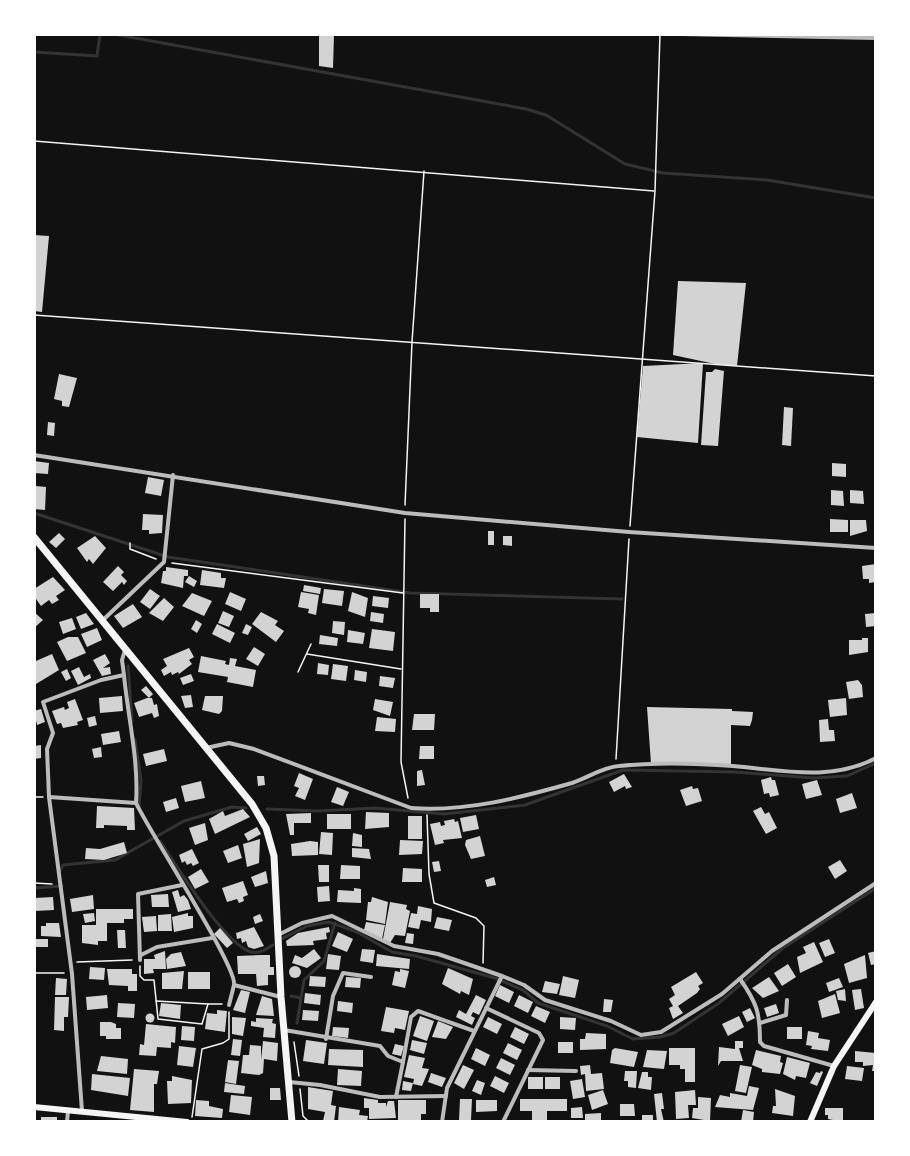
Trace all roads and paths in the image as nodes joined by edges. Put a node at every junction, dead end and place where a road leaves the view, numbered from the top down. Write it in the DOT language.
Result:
graph roads {
  1 [pos="660,34"];
  2 [pos="681,34"];
  3 [pos="876,38"];
  4 [pos="34,141"];
  5 [pos="424,171"];
  6 [pos="655,191"];
  7 [pos="34,315"];
  8 [pos="412,342"];
  9 [pos="644,359"];
  10 [pos="876,376"];
  11 [pos="34,455"];
  12 [pos="173,475"];
  13 [pos="405,513"];
  14 [pos="629,532"];
  15 [pos="34,537"];
  16 [pos="130,543"];
  17 [pos="876,548"];
  18 [pos="164,562"];
  19 [pos="404,593"];
  20 [pos="103,620"];
  21 [pos="311,644"];
  22 [pos="125,650"];
  23 [pos="307,654"];
  24 [pos="402,670"];
  25 [pos="298,672"];
  26 [pos="124,675"];
  27 [pos="205,748"];
  28 [pos="876,758"];
  29 [pos="615,766"];
  30 [pos="49,797"];
  31 [pos="135,803"];
  32 [pos="411,808"];
  33 [pos="426,809"];
  34 [pos="876,883"];
  35 [pos="34,884"];
  36 [pos="59,884"];
  37 [pos="182,885"];
  38 [pos="277,935"];
  39 [pos="212,938"];
  40 [pos="141,957"];
  41 [pos="70,963"];
  42 [pos="483,969"];
  43 [pos="34,973"];
  44 [pos="72,974"];
  45 [pos="502,976"];
  46 [pos="370,977"];
  47 [pos="740,979"];
  48 [pos="234,985"];
  49 [pos="281,997"];
  50 [pos="787,1000"];
  51 [pos="155,1001"];
  52 [pos="876,1002"];
  53 [pos="208,1004"];
  54 [pos="229,1005"];
  55 [pos="486,1008"];
  56 [pos="760,1023"];
  57 [pos="284,1030"];
  58 [pos="474,1031"];
  59 [pos="326,1039"];
  60 [pos="403,1062"];
  61 [pos="834,1066"];
  62 [pos="528,1070"];
  63 [pos="576,1071"];
  64 [pos="288,1082"];
  65 [pos="446,1096"];
  66 [pos="396,1097"];
  67 [pos="34,1107"];
  68 [pos="68,1110"];
  69 [pos="82,1111"];
  70 [pos="67,1122"];
  71 [pos="187,1122"];
  72 [pos="191,1122"];
  73 [pos="292,1122"];
  74 [pos="442,1122"];
  75 [pos="503,1122"];
  76 [pos="810,1122"];
  1 -- 6 [label="path"];
  2 -- 3 [label="street"];
  4 -- 5 [label="path"];
  5 -- 6 [label="path"];
  5 -- 8 [label="path"];
  6 -- 9 [label="path"];
  7 -- 8 [label="path"];
  8 -- 9 [label="path"];
  8 -- 13 [label="path"];
  9 -- 10 [label="path"];
  9 -- 14 [label="path"];
  11 -- 12 [label="street"];
  12 -- 13 [label="street"];
  12 -- 18 [label="street"];
  13 -- 14 [label="street"];
  13 -- 19 [label="path"];
  14 -- 17 [label="street"];
  14 -- 29 [label="path"];
  15 -- 20 [label="highway"];
  16 -- 18 [label="path"];
  18 -- 19 [label="path"];
  18 -- 20 [label="street"];
  19 -- 24 [label="path"];
  20 -- 22 [label="highway"];
  21 -- 23 [label="path"];
  22 -- 26 [label="street"];
  22 -- 27 [label="highway"];
  23 -- 24 [label="path"];
  23 -- 25 [label="path"];
  24 -- 32 [label="path"];
  26 -- 30 [label="street"];
  26 -- 31 [label="street"];
  27 -- 32 [label="street"];
  27 -- 38 [label="highway"];
  28 -- 29 [label="street"];
  29 -- 33 [label="street"];
  30 -- 31 [label="street"];
  30 -- 36 [label="street"];
  31 -- 37 [label="street"];
  32 -- 33 [label="street"];
  33 -- 42 [label="path"];
  34 -- 47 [label="street"];
  35 -- 36 [label="path"];
  36 -- 41 [label="street"];
  37 -- 39 [label="street"];
  37 -- 40 [label="street"];
  38 -- 42 [label="street"];
  38 -- 49 [label="highway"];
  39 -- 40 [label="street"];
  39 -- 48 [label="street"];
  40 -- 41 [label="path"];
  40 -- 51 [label="path"];
  41 -- 44 [label="street"];
  42 -- 45 [label="street"];
  43 -- 44 [label="path"];
  44 -- 69 [label="street"];
  45 -- 47 [label="street"];
  45 -- 55 [label="street"];
  46 -- 59 [label="street"];
  47 -- 56 [label="street"];
  48 -- 49 [label="street"];
  48 -- 54 [label="street"];
  49 -- 57 [label="highway"];
  50 -- 56 [label="street"];
  51 -- 53 [label="path"];
  51 -- 53 [label="path"];
  52 -- 61 [label="main road"];
  53 -- 54 [label="path"];
  54 -- 72 [label="path"];
  55 -- 58 [label="street"];
  55 -- 62 [label="street"];
  56 -- 61 [label="street"];
  57 -- 59 [label="street"];
  57 -- 64 [label="highway"];
  58 -- 60 [label="street"];
  58 -- 65 [label="street"];
  59 -- 60 [label="street"];
  60 -- 66 [label="street"];
  61 -- 76 [label="main road"];
  62 -- 63 [label="street"];
  62 -- 75 [label="street"];
  64 -- 66 [label="street"];
  64 -- 73 [label="highway"];
  65 -- 66 [label="street"];
  65 -- 74 [label="street"];
  67 -- 68 [label="main road"];
  68 -- 69 [label="main road"];
  68 -- 70 [label="street"];
  69 -- 71 [label="main road"];
}
